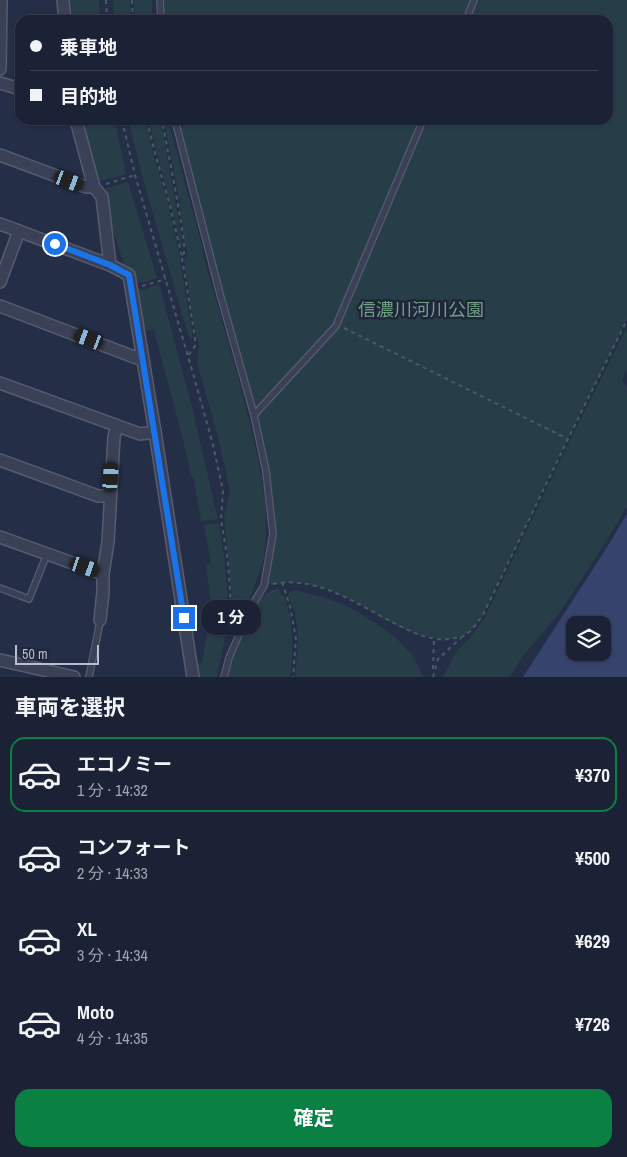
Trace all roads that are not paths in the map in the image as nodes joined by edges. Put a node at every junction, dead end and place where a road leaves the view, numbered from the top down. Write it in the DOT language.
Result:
graph roads {
  1 [pos="1,0"];
  2 [pos="63,0"];
  3 [pos="160,0"];
  4 [pos="474,0"];
  5 [pos="64,15"];
  6 [pos="161,15"];
  7 [pos="468,15"];
  8 [pos="0,69"];
  9 [pos="0,82"];
  10 [pos="15,87"];
  11 [pos="77,125"];
  12 [pos="176,125"];
  13 [pos="421,125"];
  14 [pos="0,155"];
  15 [pos="94,187"];
  16 [pos="0,224"];
  17 [pos="19,231"];
  18 [pos="110,265"];
  19 [pos="0,282"];
  20 [pos="0,306"];
  21 [pos="142,360"];
  22 [pos="0,383"];
  23 [pos="254,415"];
  24 [pos="117,426"];
  25 [pos="155,432"];
  26 [pos="0,460"];
  27 [pos="110,496"];
  28 [pos="0,537"];
  29 [pos="47,554"];
  30 [pos="104,574"];
  31 [pos="0,588"];
  32 [pos="100,620"];
  33 [pos="0,660"];
  34 [pos="74,677"];
  35 [pos="88,677"];
  36 [pos="193,677"];
  37 [pos="224,677"];
  1 -- 8 [label="street"];
  2 -- 5 [label="street"];
  3 -- 6 [label="lane"];
  4 -- 7 [label="lane"];
  9 -- 10 [label="street"];
  11 -- 15 [label="street"];
  12 -- 23 [label="lane"];
  13 -- 23 [label="lane"];
  14 -- 15 [label="street"];
  15 -- 18 [label="street"];
  16 -- 17 [label="street"];
  17 -- 18 [label="street"];
  17 -- 19 [label="street"];
  18 -- 21 [label="street"];
  20 -- 21 [label="street"];
  21 -- 25 [label="street"];
  22 -- 24 [label="street"];
  23 -- 37 [label="lane"];
  24 -- 25 [label="street"];
  24 -- 27 [label="street"];
  25 -- 36 [label="street"];
  26 -- 27 [label="street"];
  27 -- 30 [label="street"];
  28 -- 29 [label="street"];
  29 -- 30 [label="street"];
  29 -- 31 [label="lane"];
  30 -- 32 [label="street"];
  32 -- 35 [label="lane"];
  33 -- 34 [label="street"];
}
